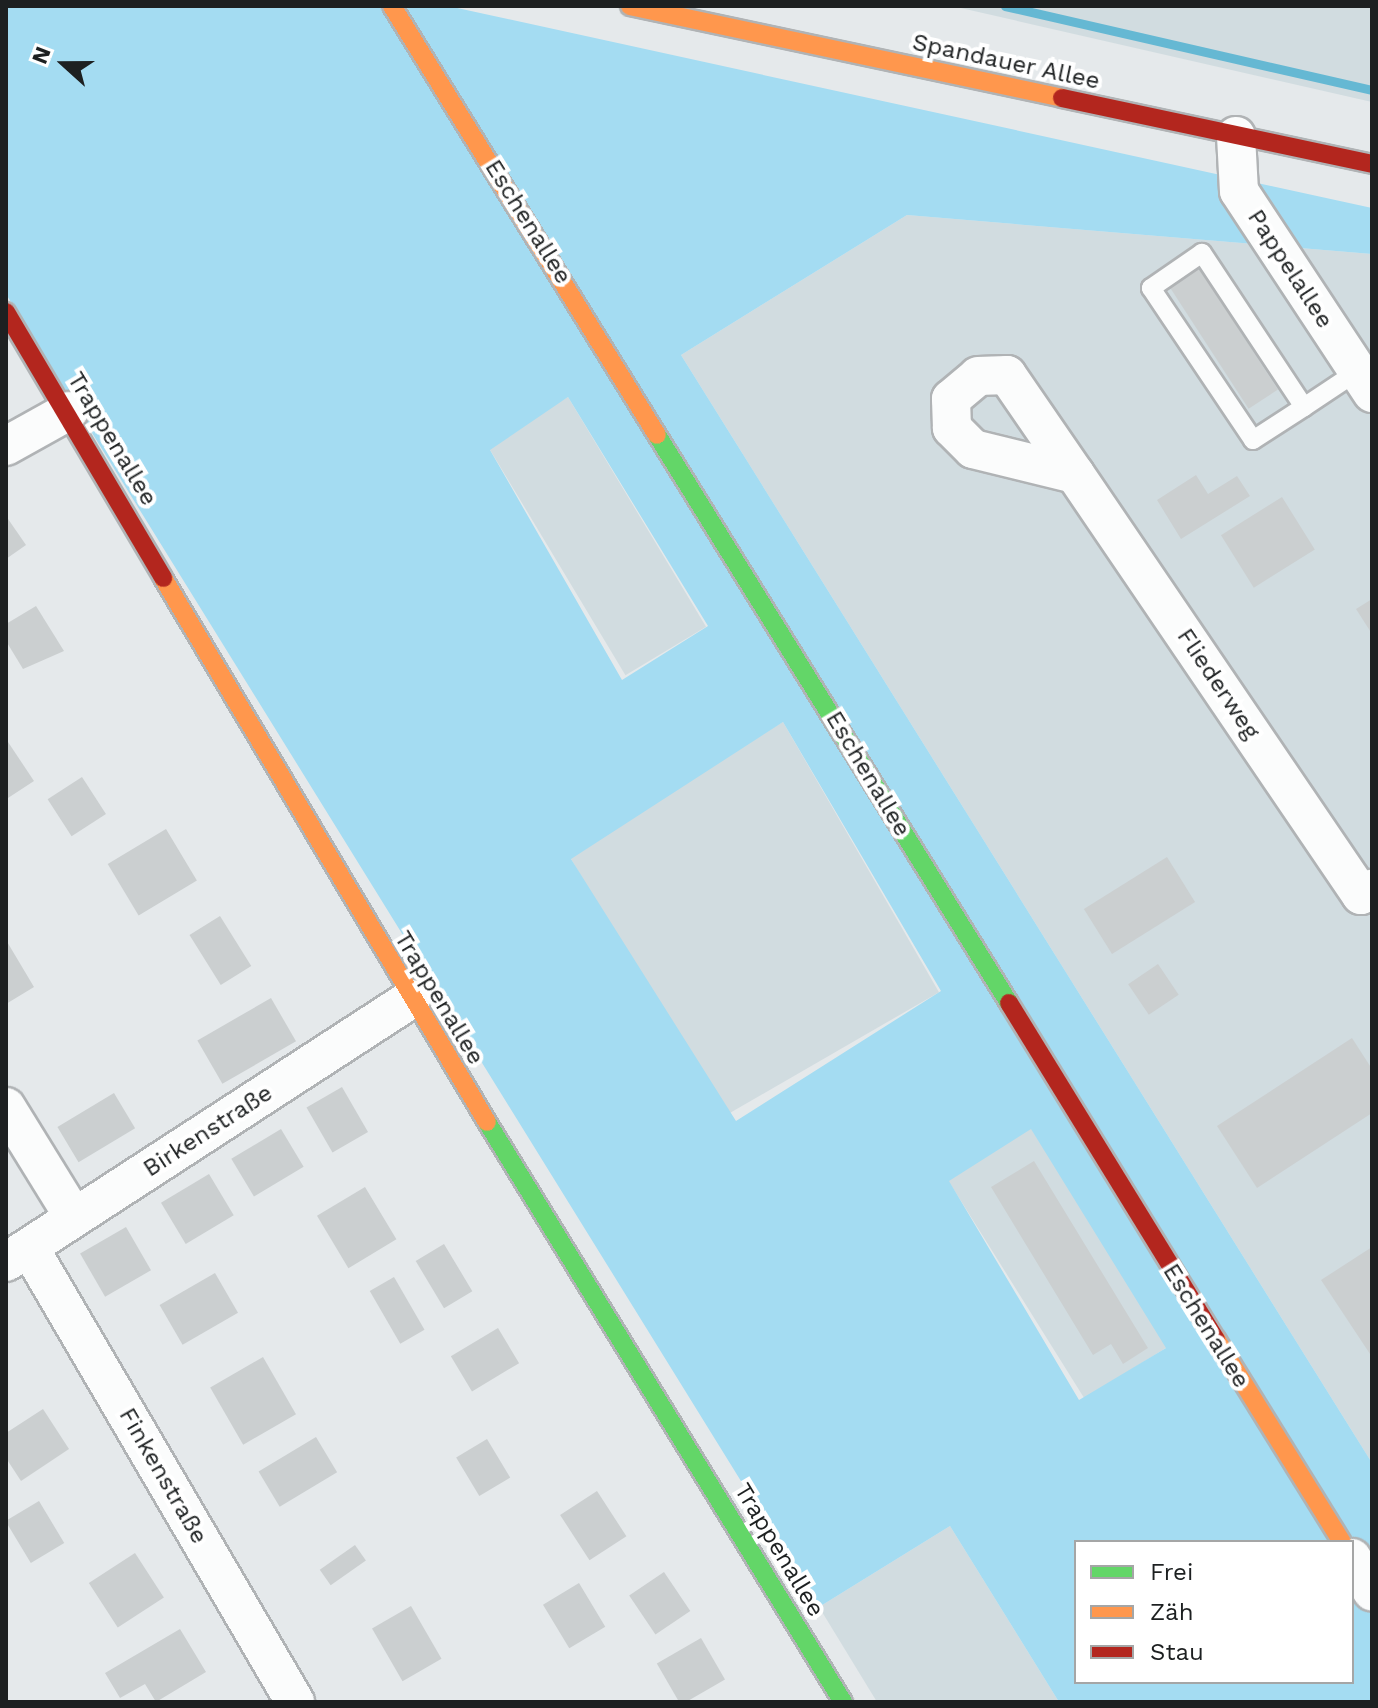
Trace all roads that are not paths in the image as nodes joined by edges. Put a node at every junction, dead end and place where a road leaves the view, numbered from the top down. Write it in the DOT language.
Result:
graph roads {
  1 [pos="392,6"];
  2 [pos="630,6"];
  3 [pos="1236,136"];
  4 [pos="1372,164"];
  5 [pos="6,312"];
  6 [pos="1365,382"];
  7 [pos="1304,407"];
  8 [pos="69,411"];
  9 [pos="6,446"];
  10 [pos="1075,474"];
  11 [pos="1366,892"];
  12 [pos="411,999"];
  13 [pos="6,1107"];
  14 [pos="74,1217"];
  15 [pos="18,1256"];
  16 [pos="1344,1540"];
  17 [pos="295,1702"];
  18 [pos="843,1702"];
  1 -- 16 [label="street, Eschenallee"];
  2 -- 3 [label="street, Spandauer Allee"];
  3 -- 4 [label="street, Spandauer Allee"];
  3 -- 6 [label="street, Pappelallee"];
  5 -- 8 [label="street, Trappenallee"];
  6 -- 7 [label="lane"];
  7 -- 7 [label="lane"];
  8 -- 9 [label="street"];
  8 -- 12 [label="street, Trappenallee"];
  10 -- 11 [label="street, Fliederweg"];
  12 -- 14 [label="street, Birkenstraße"];
  12 -- 18 [label="street, Trappenallee"];
  13 -- 14 [label="street"];
  14 -- 15 [label="street, Birkenstraße"];
  15 -- 17 [label="street, Finkenstraße"];
}
